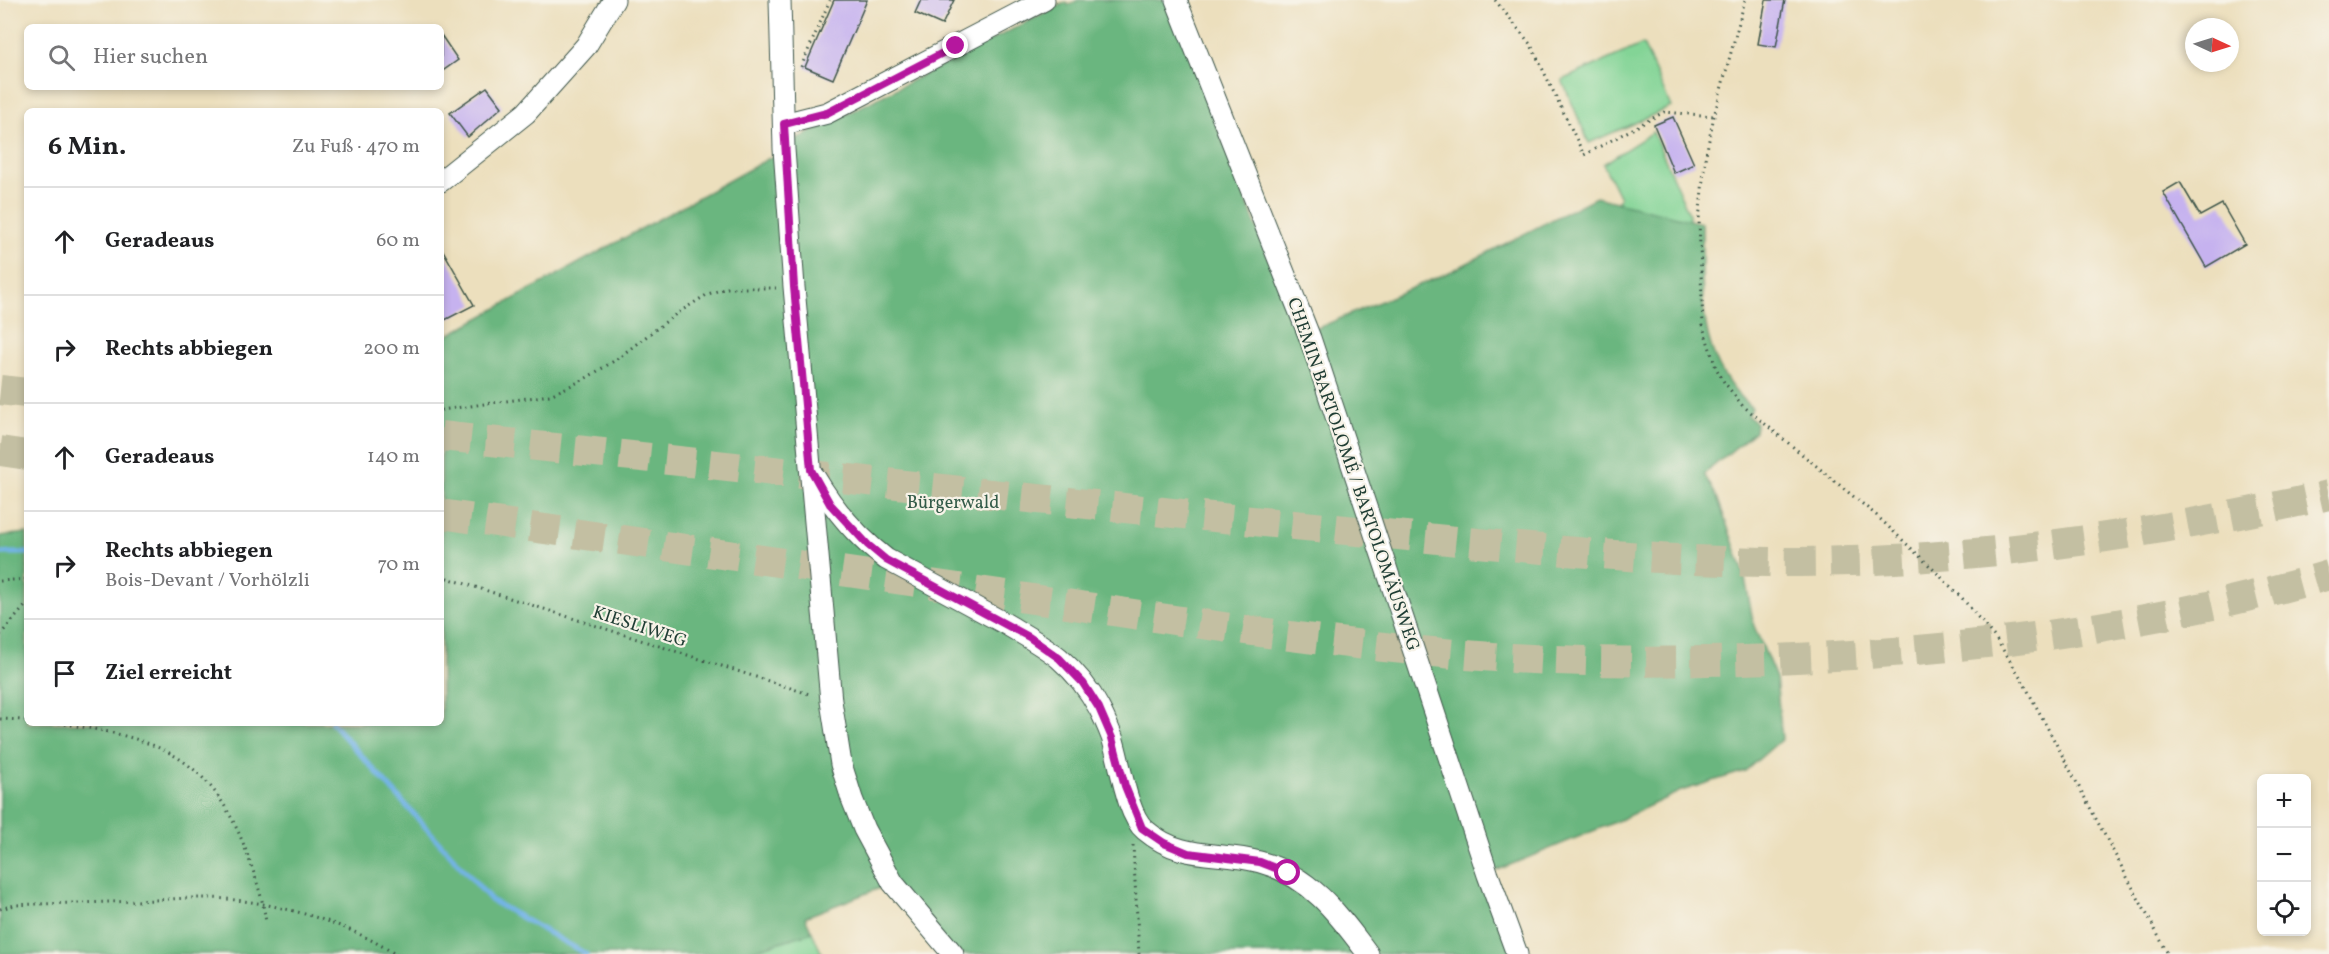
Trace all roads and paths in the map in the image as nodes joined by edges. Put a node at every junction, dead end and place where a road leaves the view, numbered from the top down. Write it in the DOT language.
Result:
graph roads {
  1 [pos="614,0"];
  2 [pos="780,0"];
  3 [pos="830,0"];
  4 [pos="1044,0"];
  5 [pos="1176,0"];
  6 [pos="1495,0"];
  7 [pos="1744,0"];
  8 [pos="794,68"];
  9 [pos="1713,116"];
  10 [pos="784,124"];
  11 [pos="444,179"];
  12 [pos="794,287"];
  13 [pos="444,410"];
  14 [pos="811,470"];
  15 [pos="444,577"];
  16 [pos="24,579"];
  17 [pos="0,581"];
  18 [pos="24,607"];
  19 [pos="0,635"];
  20 [pos="831,701"];
  21 [pos="0,719"];
  22 [pos="24,720"];
  23 [pos="79,726"];
  24 [pos="1142,828"];
  25 [pos="264,904"];
  26 [pos="0,909"];
  27 [pos="266,923"];
  28 [pos="394,954"];
  29 [pos="953,954"];
  30 [pos="1138,954"];
  31 [pos="1368,954"];
  32 [pos="1517,954"];
  33 [pos="2169,954"];
  1 -- 11 [label="street"];
  2 -- 10 [label="street"];
  3 -- 8 [label="path"];
  4 -- 10 [label="street"];
  5 -- 32 [label="street, CHEMIN BARTOLOMÉ / BARTOLOMÄUSWEG"];
  6 -- 9 [label="path"];
  7 -- 9 [label="path"];
  9 -- 33 [label="path"];
  10 -- 12 [label="street"];
  12 -- 13 [label="path"];
  12 -- 14 [label="street"];
  14 -- 20 [label="street"];
  14 -- 24 [label="street"];
  15 -- 20 [label="path, KIESLIWEG"];
  16 -- 17 [label="path"];
  18 -- 19 [label="path"];
  20 -- 29 [label="street"];
  21 -- 22 [label="path"];
  23 -- 25 [label="path"];
  24 -- 30 [label="path"];
  24 -- 31 [label="street"];
  25 -- 26 [label="path"];
  25 -- 27 [label="path"];
  25 -- 28 [label="path"];
}
